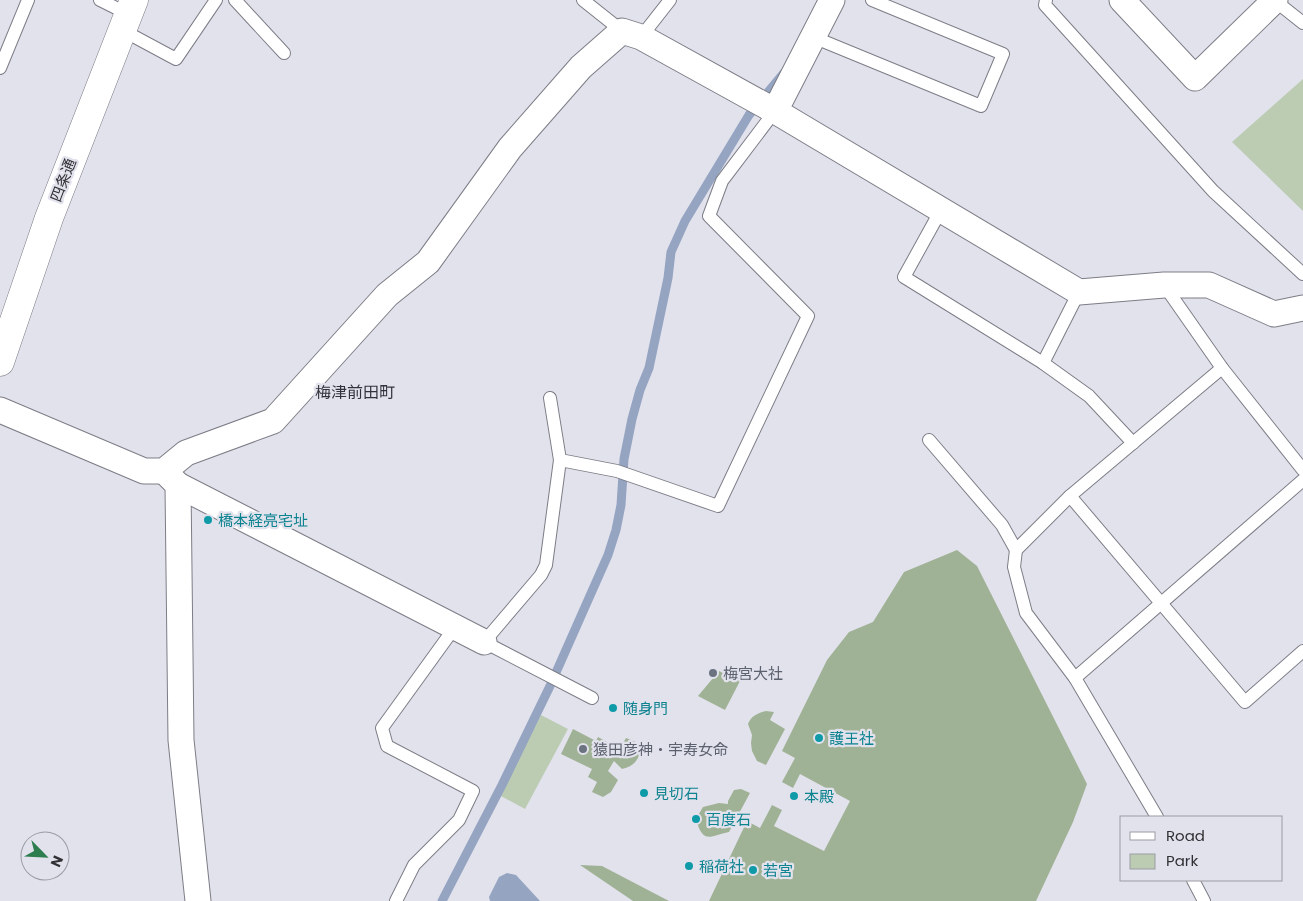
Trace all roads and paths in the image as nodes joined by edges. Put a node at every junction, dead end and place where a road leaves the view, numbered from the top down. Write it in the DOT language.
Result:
graph roads {
  1 [pos="28,0"];
  2 [pos="100,0"];
  3 [pos="216,0"];
  4 [pos="235,0"];
  5 [pos="583,0"];
  6 [pos="670,0"];
  7 [pos="832,0"];
  8 [pos="872,0"];
  9 [pos="1046,0"];
  10 [pos="1122,0"];
  11 [pos="1274,0"];
  12 [pos="128,15"];
  13 [pos="1303,23"];
  14 [pos="632,34"];
  15 [pos="814,36"];
  16 [pos="284,53"];
  17 [pos="0,68"];
  18 [pos="775,111"];
  19 [pos="941,210"];
  20 [pos="1303,274"];
  21 [pos="1164,285"];
  22 [pos="1079,292"];
  23 [pos="1303,308"];
  24 [pos="0,362"];
  25 [pos="1043,363"];
  26 [pos="1222,368"];
  27 [pos="550,398"];
  28 [pos="0,410"];
  29 [pos="929,440"];
  30 [pos="1134,443"];
  31 [pos="560,460"];
  32 [pos="1303,470"];
  33 [pos="171,478"];
  34 [pos="1303,480"];
  35 [pos="1070,496"];
  36 [pos="1016,550"];
  37 [pos="1161,603"];
  38 [pos="455,627"];
  39 [pos="484,642"];
  40 [pos="1303,651"];
  41 [pos="1075,678"];
  42 [pos="592,698"];
  43 [pos="1156,816"];
  44 [pos="1194,881"];
  45 [pos="198,901"];
  46 [pos="396,901"];
  47 [pos="1204,901"];
  1 -- 17 [label="lane"];
  2 -- 12 [label="lane"];
  3 -- 12 [label="lane"];
  4 -- 16 [label="lane"];
  5 -- 14 [label="lane"];
  6 -- 14 [label="lane"];
  7 -- 15 [label="street"];
  8 -- 15 [label="lane"];
  9 -- 20 [label="lane"];
  10 -- 11 [label="street"];
  11 -- 13 [label="lane"];
  12 -- 24 [label="main road, 四条通"];
  14 -- 18 [label="street"];
  14 -- 33 [label="street"];
  15 -- 18 [label="street"];
  18 -- 19 [label="street"];
  18 -- 31 [label="lane"];
  19 -- 22 [label="street"];
  19 -- 25 [label="lane"];
  21 -- 22 [label="street"];
  21 -- 23 [label="street"];
  21 -- 26 [label="lane"];
  22 -- 25 [label="lane"];
  25 -- 30 [label="lane"];
  26 -- 30 [label="lane"];
  26 -- 32 [label="lane"];
  27 -- 31 [label="lane"];
  28 -- 33 [label="street"];
  29 -- 36 [label="lane"];
  30 -- 35 [label="lane"];
  31 -- 39 [label="lane"];
  33 -- 38 [label="street"];
  33 -- 45 [label="street"];
  34 -- 37 [label="lane"];
  35 -- 36 [label="lane"];
  35 -- 37 [label="lane"];
  36 -- 41 [label="lane"];
  37 -- 40 [label="lane"];
  37 -- 41 [label="lane"];
  38 -- 39 [label="street"];
  38 -- 46 [label="lane"];
  39 -- 42 [label="lane"];
  41 -- 43 [label="lane"];
  44 -- 47 [label="lane"];
}
